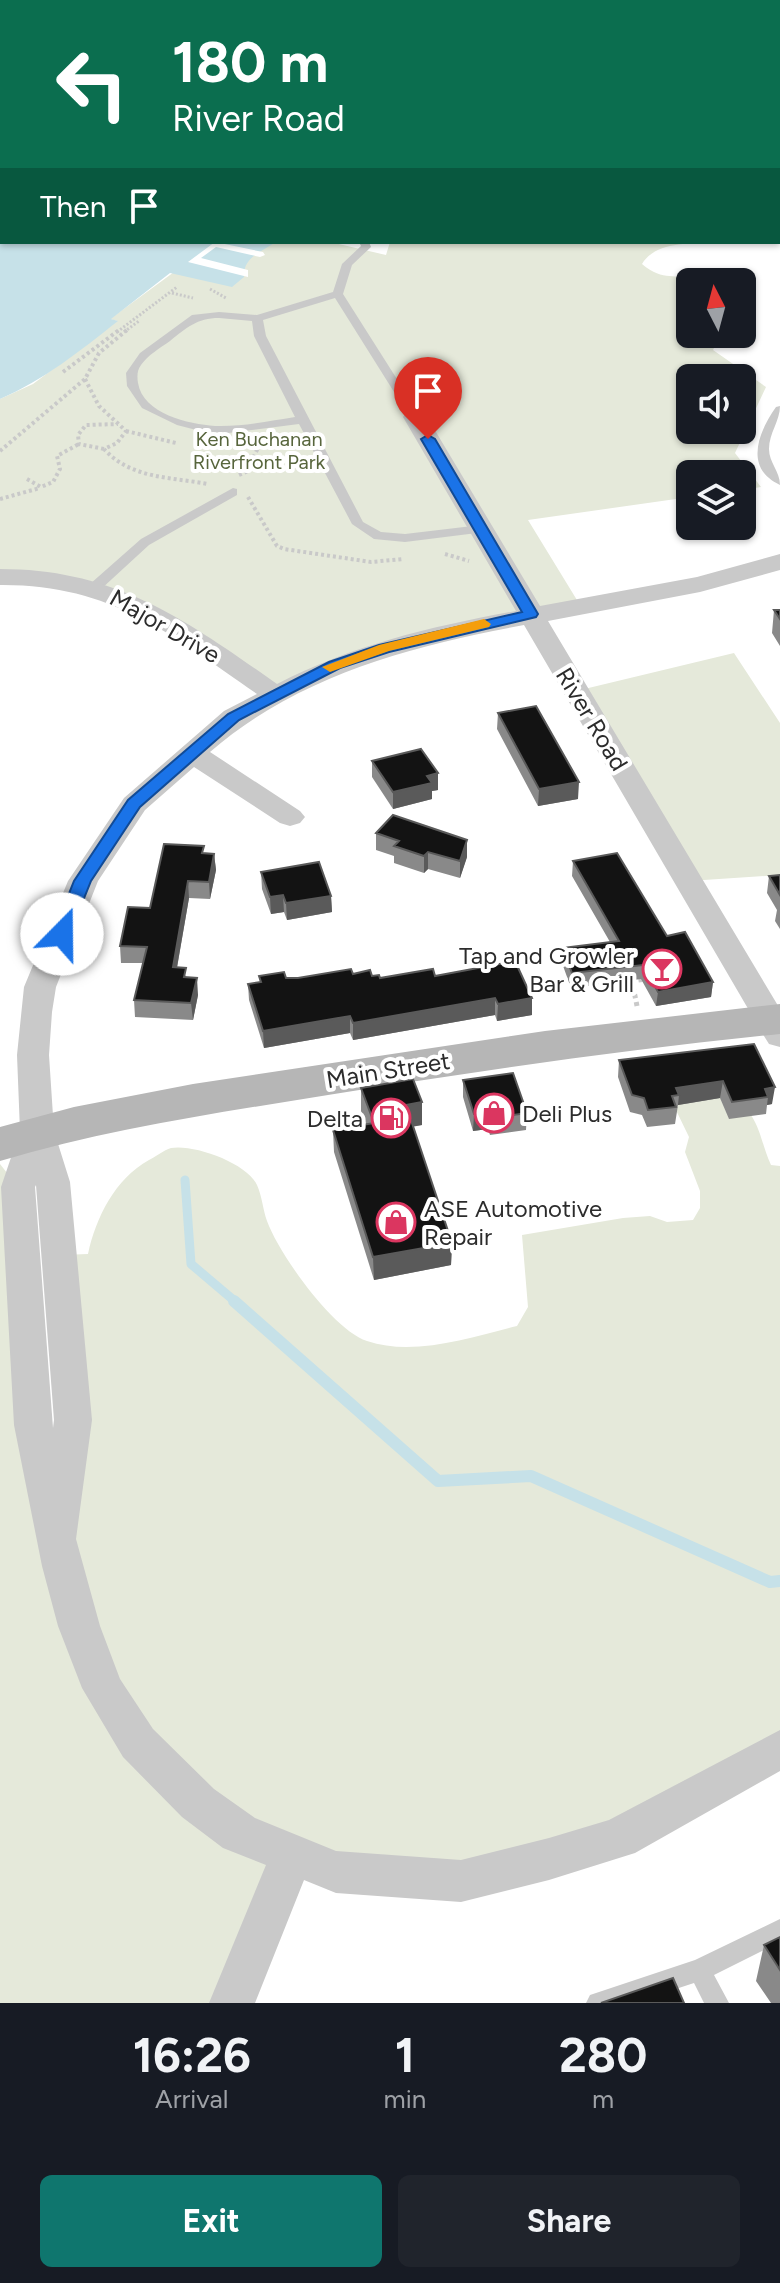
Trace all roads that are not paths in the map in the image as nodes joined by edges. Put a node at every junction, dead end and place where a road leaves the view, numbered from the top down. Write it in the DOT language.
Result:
graph roads {
  1 [pos="365,244"];
  2 [pos="338,294"];
  3 [pos="257,318"];
  4 [pos="780,409"];
  5 [pos="415,417"];
  6 [pos="302,420"];
  7 [pos="780,481"];
  8 [pos="233,492"];
  9 [pos="481,529"];
  10 [pos="780,562"];
  11 [pos="0,577"];
  12 [pos="95,587"];
  13 [pos="531,614"];
  14 [pos="274,694"];
  15 [pos="191,752"];
  16 [pos="290,817"];
  17 [pos="777,1025"];
  18 [pos="19,1138"];
  19 [pos="780,1749"];
  20 [pos="291,1857"];
  21 [pos="780,1930"];
  22 [pos="699,1970"];
  23 [pos="232,2003"];
  24 [pos="598,2003"];
  25 [pos="717,2003"];
  1 -- 2 [label="lane"];
  2 -- 3 [label="lane"];
  2 -- 5 [label="lane"];
  3 -- 6 [label="lane"];
  3 -- 6 [label="lane"];
  4 -- 7 [label="lane"];
  5 -- 9 [label="street, River Road"];
  6 -- 9 [label="lane"];
  8 -- 12 [label="lane"];
  9 -- 13 [label="street, River Road"];
  10 -- 13 [label="street"];
  11 -- 12 [label="street, Major Drive"];
  12 -- 14 [label="street, Major Drive"];
  13 -- 14 [label="street"];
  13 -- 17 [label="street, River Road"];
  14 -- 15 [label="street"];
  15 -- 16 [label="street"];
  15 -- 18 [label="street"];
  17 -- 18 [label="main road, Main Street"];
  18 -- 20 [label="street"];
  19 -- 20 [label="street"];
  20 -- 23 [label="street"];
  21 -- 22 [label="lane"];
  22 -- 24 [label="lane"];
  22 -- 25 [label="lane"];
}
